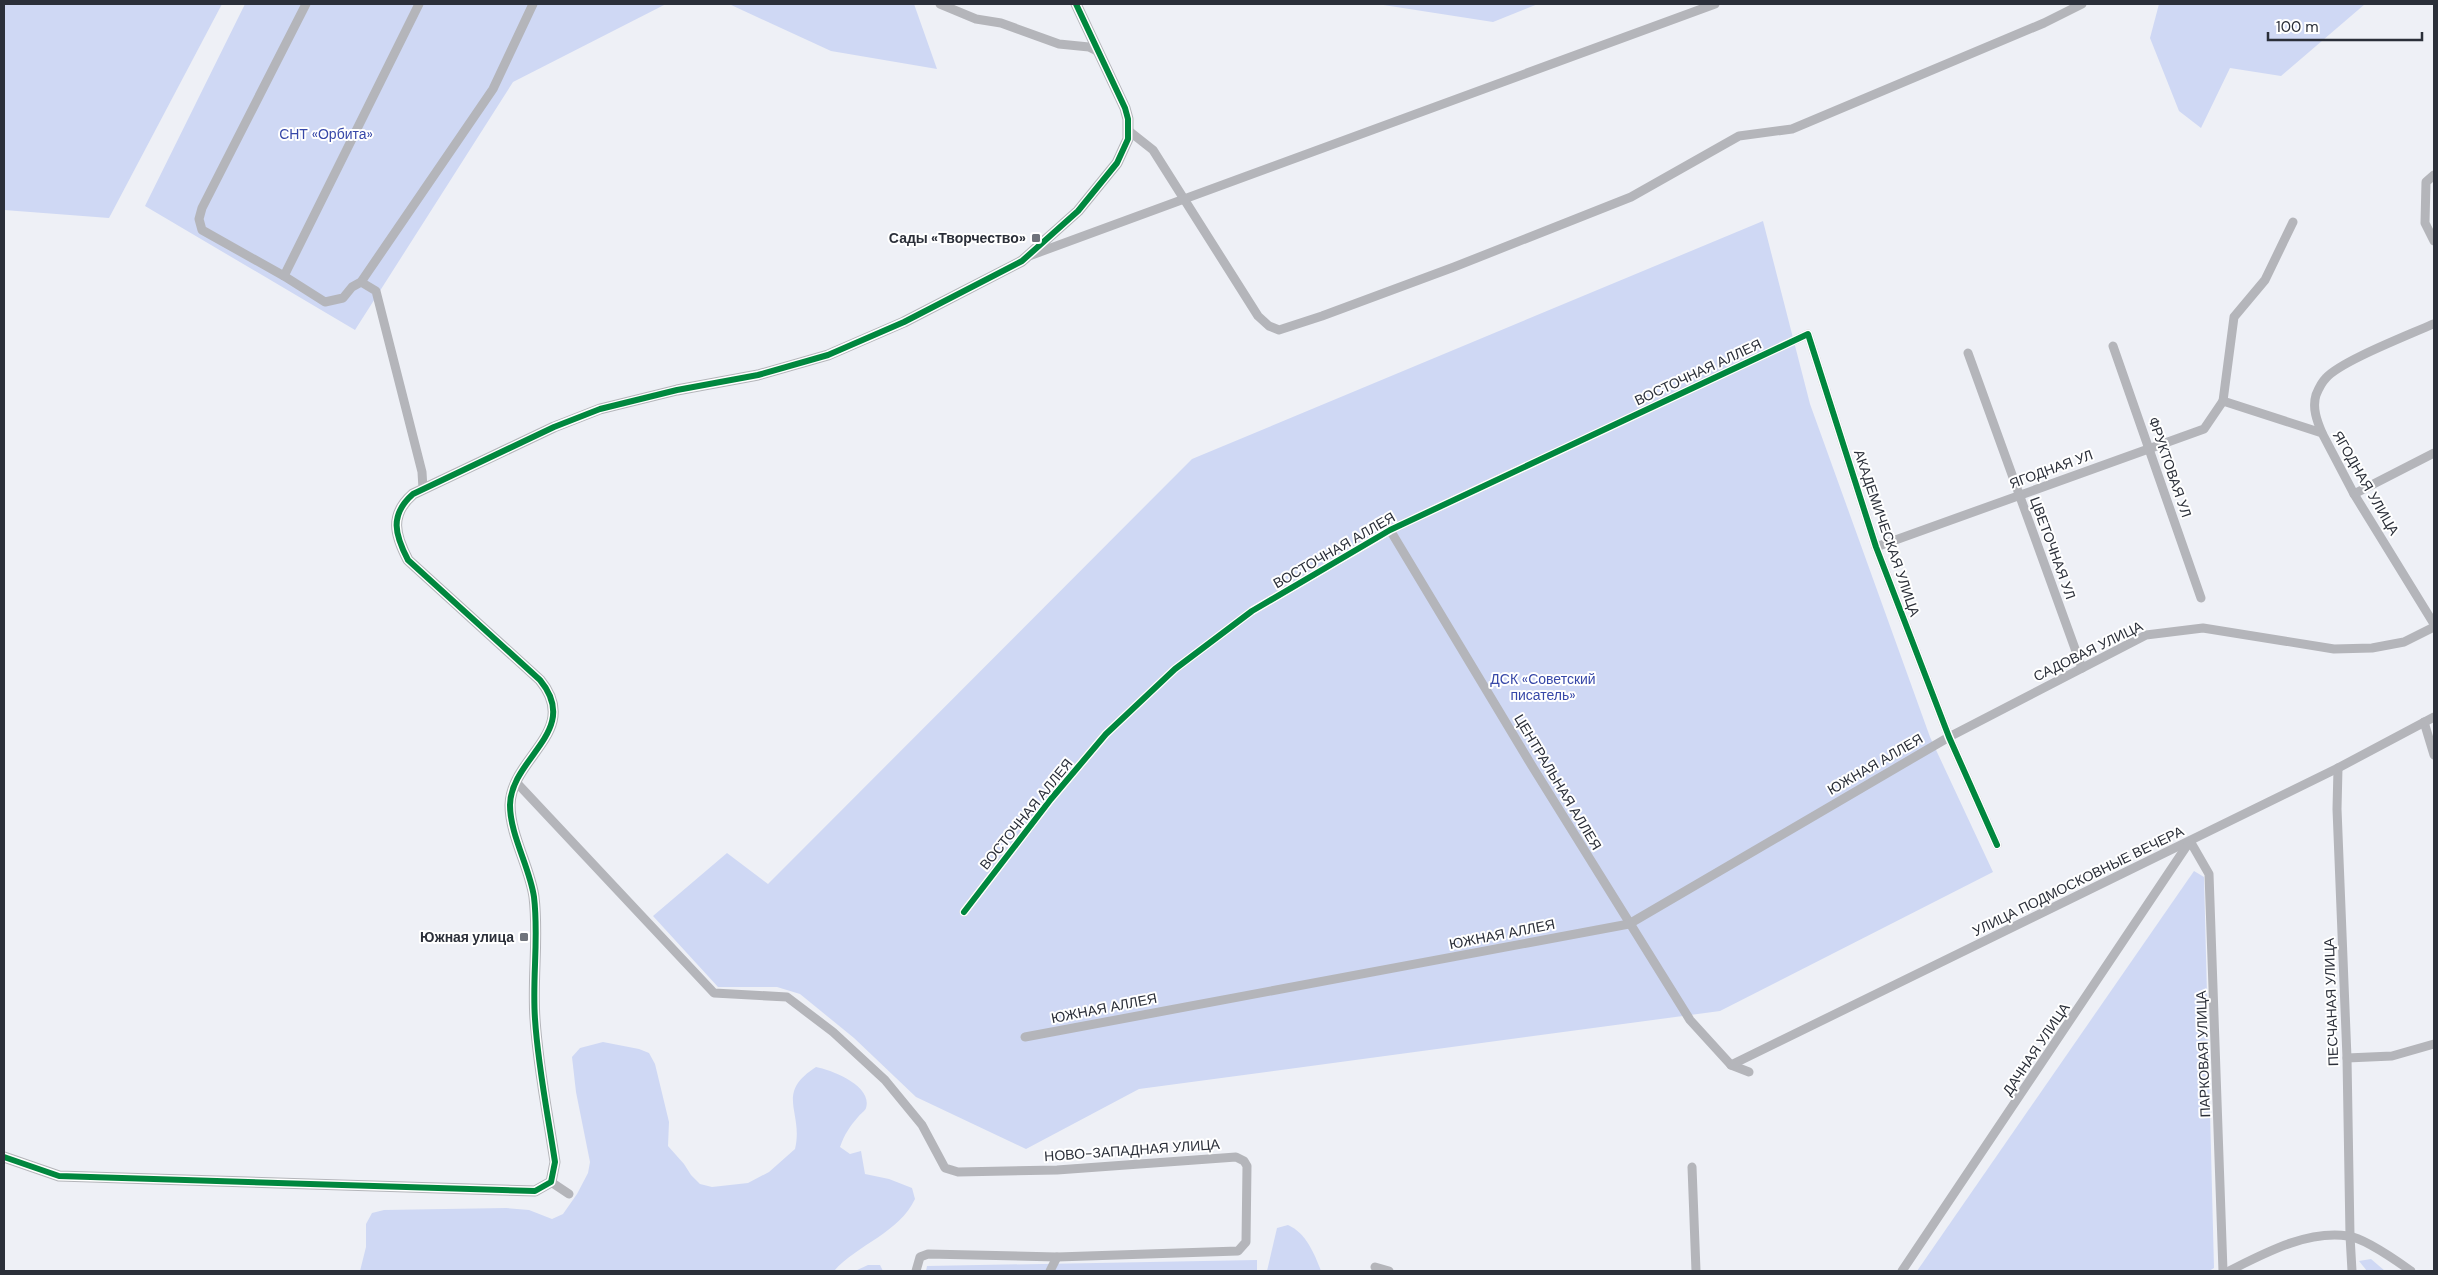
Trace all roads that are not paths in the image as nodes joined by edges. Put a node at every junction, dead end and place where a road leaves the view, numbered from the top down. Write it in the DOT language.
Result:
graph roads {
  1 [pos="306,4"];
  2 [pos="419,4"];
  3 [pos="533,4"];
  4 [pos="940,4"];
  5 [pos="1076,4"];
  6 [pos="1715,4"];
  7 [pos="2082,4"];
  8 [pos="1099,52"];
  9 [pos="1129,131"];
  10 [pos="2434,175"];
  11 [pos="1185,198"];
  12 [pos="2293,222"];
  13 [pos="2434,241"];
  14 [pos="1029,256"];
  15 [pos="284,276"];
  16 [pos="361,282"];
  17 [pos="2433,324"];
  18 [pos="1808,334"];
  19 [pos="2113,346"];
  20 [pos="1968,353"];
  21 [pos="2223,401"];
  22 [pos="2322,433"];
  23 [pos="2149,449"];
  24 [pos="2434,454"];
  25 [pos="423,489"];
  26 [pos="2354,494"];
  27 [pos="2019,496"];
  28 [pos="1390,530"];
  29 [pos="1876,547"];
  30 [pos="2201,598"];
  31 [pos="2434,626"];
  32 [pos="2082,668"];
  33 [pos="2434,717"];
  34 [pos="2424,722"];
  35 [pos="1944,739"];
  36 [pos="2434,755"];
  37 [pos="2338,768"];
  38 [pos="516,782"];
  39 [pos="2190,841"];
  40 [pos="1997,845"];
  41 [pos="964,912"];
  42 [pos="1630,924"];
  43 [pos="1025,1037"];
  44 [pos="2434,1044"];
  45 [pos="2347,1058"];
  46 [pos="1731,1065"];
  47 [pos="1749,1072"];
  48 [pos="4,1157"];
  49 [pos="1692,1167"];
  50 [pos="551,1182"];
  51 [pos="569,1194"];
  52 [pos="2350,1236"];
  53 [pos="1057,1257"];
  54 [pos="1375,1267"];
  55 [pos="916,1271"];
  56 [pos="1050,1271"];
  57 [pos="1389,1271"];
  58 [pos="1696,1271"];
  59 [pos="1902,1271"];
  60 [pos="2223,1271"];
  61 [pos="2229,1271"];
  62 [pos="2352,1271"];
  63 [pos="2411,1271"];
  1 -- 15 [label="street"];
  2 -- 15 [label="street"];
  3 -- 16 [label="street"];
  4 -- 8 [label="street"];
  5 -- 8 [label="street"];
  6 -- 11 [label="street"];
  7 -- 11 [label="street"];
  8 -- 9 [label="street"];
  9 -- 11 [label="street"];
  9 -- 14 [label="street"];
  10 -- 13 [label="street"];
  11 -- 14 [label="street"];
  12 -- 21 [label="street"];
  14 -- 25 [label="street"];
  15 -- 16 [label="street"];
  16 -- 25 [label="street"];
  17 -- 22 [label="street"];
  18 -- 28 [label="street, ВОСТОЧНАЯ АЛЛЕЯ"];
  18 -- 29 [label="street, АКАДЕМИЧЕСКАЯ УЛИЦА"];
  19 -- 23 [label="street, ФРУКТОВАЯ УЛ"];
  20 -- 27 [label="street, ЦВЕТОЧНАЯ УЛ"];
  21 -- 22 [label="street, ЯГОДНАЯ УЛИЦА"];
  21 -- 23 [label="street, ЯГОДНАЯ УЛ"];
  22 -- 26 [label="street, ЯГОДНАЯ УЛИЦА"];
  23 -- 27 [label="street, ЯГОДНАЯ УЛ"];
  23 -- 30 [label="street, ФРУКТОВАЯ УЛ"];
  24 -- 26 [label="street"];
  25 -- 38 [label="street"];
  26 -- 31 [label="street, ЯГОДНАЯ УЛИЦА"];
  27 -- 29 [label="street, ЯГОДНАЯ УЛ"];
  27 -- 32 [label="street, ЦВЕТОЧНАЯ УЛ"];
  28 -- 41 [label="street, ВОСТОЧНАЯ АЛЛЕЯ"];
  28 -- 42 [label="street, ЦЕНТРАЛЬНАЯ АЛЛЕЯ"];
  29 -- 35 [label="street, АКАДЕМИЧЕСКАЯ УЛИЦА"];
  31 -- 32 [label="street, САДОВАЯ УЛИЦА"];
  32 -- 35 [label="street, САДОВАЯ УЛИЦА"];
  33 -- 34 [label="street, УЛИЦА ПОДМОСКОВНЫЕ ВЕЧЕРА"];
  34 -- 36 [label="street"];
  34 -- 37 [label="street, УЛИЦА ПОДМОСКОВНЫЕ ВЕЧЕРА"];
  35 -- 40 [label="street, АКАДЕМИЧЕСКАЯ УЛИЦА"];
  35 -- 42 [label="street, ЮЖНАЯ АЛЛЕЯ"];
  37 -- 39 [label="street, УЛИЦА ПОДМОСКОВНЫЕ ВЕЧЕРА"];
  37 -- 45 [label="street, ПЕСЧАНАЯ УЛИЦА"];
  38 -- 50 [label="street"];
  38 -- 53 [label="street, НОВО-ЗАПАДНАЯ УЛИЦА"];
  39 -- 46 [label="street, УЛИЦА ПОДМОСКОВНЫЕ ВЕЧЕРА"];
  39 -- 59 [label="street, ДАЧНАЯ УЛИЦА"];
  39 -- 60 [label="street, ПАРКОВАЯ УЛИЦА"];
  42 -- 43 [label="street, ЮЖНАЯ АЛЛЕЯ"];
  42 -- 46 [label="street, ЦЕНТРАЛЬНАЯ АЛЛЕЯ"];
  44 -- 45 [label="street"];
  45 -- 52 [label="street, ПЕСЧАНАЯ УЛИЦА"];
  46 -- 47 [label="street"];
  48 -- 50 [label="street"];
  49 -- 58 [label="street"];
  50 -- 51 [label="street"];
  52 -- 61 [label="street"];
  52 -- 62 [label="street, ПЕСЧАНАЯ УЛИЦА"];
  52 -- 63 [label="street"];
  53 -- 55 [label="street"];
  53 -- 56 [label="street"];
  54 -- 57 [label="street"];
}
